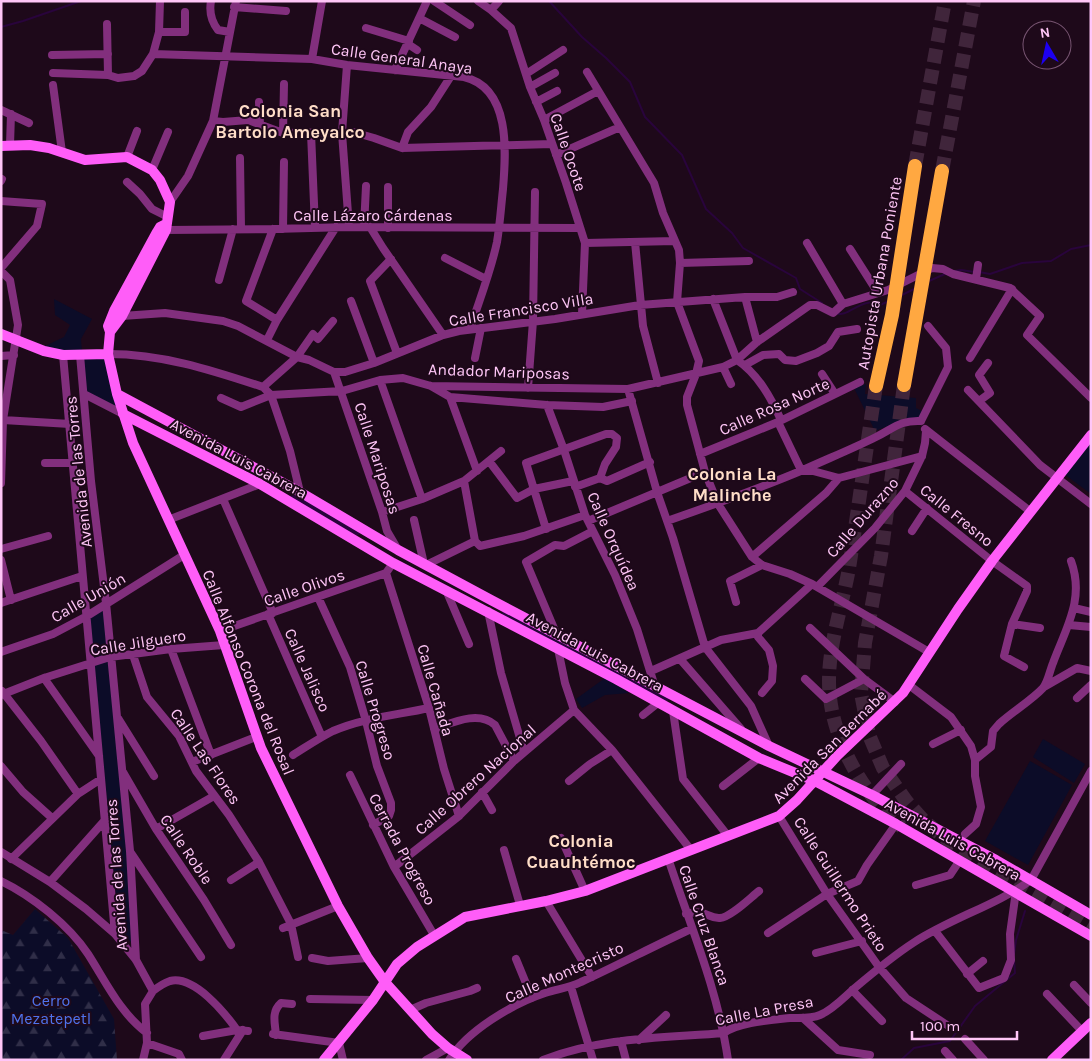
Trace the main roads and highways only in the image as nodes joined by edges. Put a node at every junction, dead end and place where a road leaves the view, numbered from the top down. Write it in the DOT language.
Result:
graph roads {
  1 [pos="915,166"];
  2 [pos="942,171"];
  3 [pos="876,386"];
  4 [pos="904,386"];
  1 -- 3 [label="highway, Autopista Urbana Poniente"];
  2 -- 4 [label="highway"];
}
